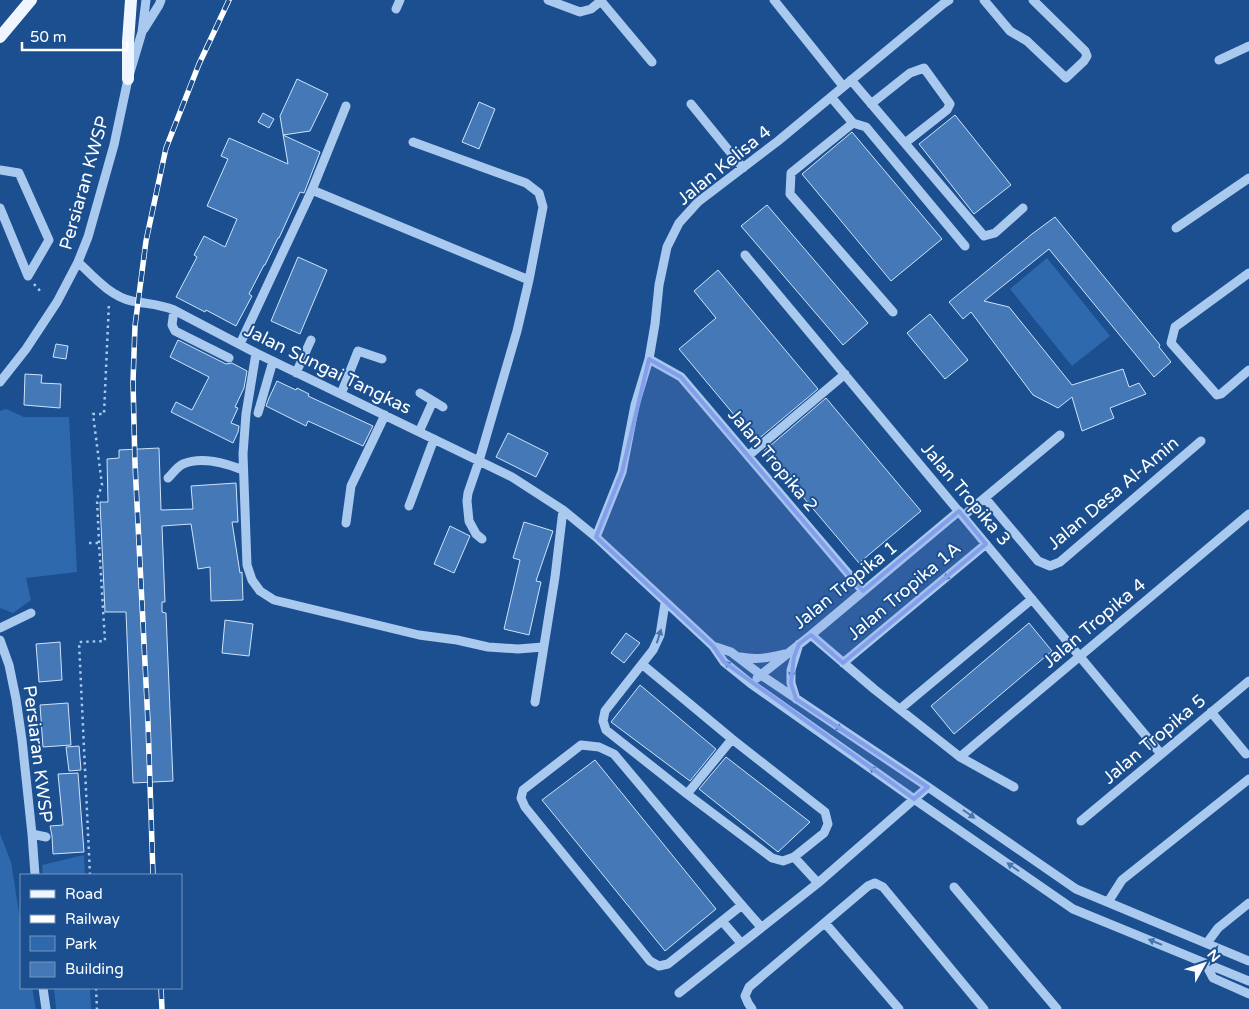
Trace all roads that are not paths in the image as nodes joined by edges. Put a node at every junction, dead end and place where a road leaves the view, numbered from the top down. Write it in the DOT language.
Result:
graph roads {
  1 [pos="31,0"];
  2 [pos="132,0"];
  3 [pos="146,0"];
  4 [pos="161,0"];
  5 [pos="400,0"];
  6 [pos="548,0"];
  7 [pos="601,0"];
  8 [pos="774,0"];
  9 [pos="949,0"];
  10 [pos="984,0"];
  11 [pos="1033,0"];
  12 [pos="396,9"];
  13 [pos="142,32"];
  14 [pos="0,37"];
  15 [pos="1249,46"];
  16 [pos="1218,60"];
  17 [pos="652,62"];
  18 [pos="128,79"];
  19 [pos="847,83"];
  20 [pos="831,96"];
  21 [pos="691,104"];
  22 [pos="871,104"];
  23 [pos="346,106"];
  24 [pos="853,123"];
  25 [pos="413,142"];
  26 [pos="905,143"];
  27 [pos="743,168"];
  28 [pos="0,170"];
  29 [pos="1249,178"];
  30 [pos="312,190"];
  31 [pos="0,208"];
  32 [pos="1023,208"];
  33 [pos="1176,228"];
  34 [pos="965,246"];
  35 [pos="745,255"];
  36 [pos="78,262"];
  37 [pos="1249,273"];
  38 [pos="529,280"];
  39 [pos="174,310"];
  40 [pos="893,312"];
  41 [pos="311,340"];
  42 [pos="240,344"];
  43 [pos="256,353"];
  44 [pos="229,358"];
  45 [pos="382,359"];
  46 [pos="649,359"];
  47 [pos="273,361"];
  48 [pos="1249,370"];
  49 [pos="296,372"];
  50 [pos="845,374"];
  51 [pos="0,382"];
  52 [pos="341,394"];
  53 [pos="420,394"];
  54 [pos="433,401"];
  55 [pos="443,407"];
  56 [pos="258,413"];
  57 [pos="385,415"];
  58 [pos="419,432"];
  59 [pos="1060,435"];
  60 [pos="434,439"];
  61 [pos="1201,441"];
  62 [pos="748,456"];
  63 [pos="479,461"];
  64 [pos="243,470"];
  65 [pos="168,478"];
  66 [pos="985,498"];
  67 [pos="409,506"];
  68 [pos="563,510"];
  69 [pos="961,514"];
  70 [pos="1249,514"];
  71 [pos="346,523"];
  72 [pos="596,537"];
  73 [pos="482,539"];
  74 [pos="986,544"];
  75 [pos="863,591"];
  76 [pos="1032,599"];
  77 [pos="665,603"];
  78 [pos="31,613"];
  79 [pos="0,628"];
  80 [pos="811,635"];
  81 [pos="0,640"];
  82 [pos="799,644"];
  83 [pos="713,646"];
  84 [pos="543,647"];
  85 [pos="788,652"];
  86 [pos="738,656"];
  87 [pos="1080,656"];
  88 [pos="844,663"];
  89 [pos="642,664"];
  90 [pos="760,675"];
  91 [pos="1249,681"];
  92 [pos="750,683"];
  93 [pos="796,699"];
  94 [pos="535,702"];
  95 [pos="900,709"];
  96 [pos="1211,712"];
  97 [pos="732,739"];
  98 [pos="1162,754"];
  99 [pos="1246,754"];
  100 [pos="960,756"];
  101 [pos="1249,779"];
  102 [pos="928,787"];
  103 [pos="1014,787"];
  104 [pos="687,794"];
  105 [pos="914,799"];
  106 [pos="1081,821"];
  107 [pos="32,834"];
  108 [pos="46,837"];
  109 [pos="794,858"];
  110 [pos="34,874"];
  111 [pos="818,883"];
  112 [pos="954,887"];
  113 [pos="1108,902"];
  114 [pos="1249,903"];
  115 [pos="742,905"];
  116 [pos="722,921"];
  117 [pos="825,923"];
  118 [pos="761,927"];
  119 [pos="741,943"];
  120 [pos="1207,943"];
  121 [pos="1249,961"];
  122 [pos="1205,963"];
  123 [pos="1249,981"];
  124 [pos="43,989"];
  125 [pos="679,993"];
  126 [pos="1249,994"];
  127 [pos="46,1009"];
  128 [pos="752,1009"];
  129 [pos="899,1009"];
  130 [pos="984,1009"];
  131 [pos="1057,1009"];
  1 -- 14 [label="main road"];
  2 -- 18 [label="main road"];
  3 -- 13 [label="street, Persiaran KWSP"];
  4 -- 13 [label="street, Persiaran KWSP"];
  5 -- 12 [label="street"];
  6 -- 7 [label="street"];
  7 -- 17 [label="street"];
  8 -- 19 [label="street"];
  9 -- 19 [label="street, Jalan Kelisa 4"];
  10 -- 11 [label="street"];
  13 -- 18 [label="street, Persiaran KWSP"];
  15 -- 16 [label="street"];
  18 -- 36 [label="street, Persiaran KWSP"];
  19 -- 20 [label="street, Jalan Kelisa 4"];
  19 -- 22 [label="street"];
  20 -- 24 [label="street"];
  20 -- 27 [label="street, Jalan Kelisa 4"];
  21 -- 27 [label="street"];
  22 -- 26 [label="street"];
  22 -- 26 [label="street"];
  23 -- 30 [label="street"];
  24 -- 34 [label="street"];
  24 -- 40 [label="street"];
  25 -- 38 [label="street"];
  26 -- 32 [label="street"];
  27 -- 46 [label="street, Jalan Kelisa 4"];
  28 -- 31 [label="street"];
  29 -- 33 [label="street"];
  30 -- 38 [label="street"];
  30 -- 42 [label="street"];
  35 -- 50 [label="street, Jalan Tropika 3"];
  36 -- 39 [label="street, Jalan Sungai Tangkas"];
  36 -- 51 [label="street, Persiaran KWSP"];
  37 -- 48 [label="street"];
  38 -- 63 [label="street"];
  39 -- 42 [label="street, Jalan Sungai Tangkas"];
  39 -- 44 [label="street"];
  41 -- 49 [label="street"];
  42 -- 43 [label="street, Jalan Sungai Tangkas"];
  43 -- 47 [label="street, Jalan Sungai Tangkas"];
  43 -- 64 [label="street"];
  45 -- 52 [label="street"];
  46 -- 62 [label="street, Jalan Tropika 2"];
  46 -- 72 [label="street, Jalan Kelisa 4"];
  47 -- 49 [label="street, Jalan Sungai Tangkas"];
  47 -- 56 [label="street"];
  49 -- 52 [label="street, Jalan Sungai Tangkas"];
  50 -- 62 [label="street"];
  50 -- 69 [label="street, Jalan Tropika 3"];
  52 -- 57 [label="street, Jalan Sungai Tangkas"];
  53 -- 54 [label="street"];
  54 -- 55 [label="street"];
  54 -- 58 [label="street"];
  57 -- 58 [label="street, Jalan Sungai Tangkas"];
  57 -- 71 [label="street"];
  58 -- 60 [label="street, Jalan Sungai Tangkas"];
  59 -- 66 [label="street, Jalan Tropika 1"];
  60 -- 63 [label="street, Jalan Sungai Tangkas"];
  60 -- 67 [label="street"];
  61 -- 66 [label="street, Jalan Desa Al-Amin"];
  62 -- 75 [label="street, Jalan Tropika 2"];
  63 -- 68 [label="street, Jalan Sungai Tangkas"];
  63 -- 73 [label="street"];
  64 -- 65 [label="street"];
  64 -- 84 [label="street"];
  66 -- 69 [label="street, Jalan Tropika 1"];
  68 -- 72 [label="street, Jalan Sungai Tangkas"];
  68 -- 84 [label="street"];
  69 -- 74 [label="street, Jalan Tropika 3"];
  69 -- 75 [label="street, Jalan Tropika 1"];
  70 -- 87 [label="street, Jalan Tropika 4"];
  72 -- 77 [label="street"];
  74 -- 76 [label="street, Jalan Tropika 3"];
  74 -- 88 [label="street, Jalan Tropika 1A, one-way"];
  75 -- 80 [label="street, Jalan Tropika 1"];
  76 -- 87 [label="street, Jalan Tropika 3"];
  76 -- 95 [label="street"];
  77 -- 83 [label="street"];
  89 -- 77 [label="street, one-way"];
  78 -- 79 [label="street"];
  80 -- 82 [label="street, Jalan Tropika 1"];
  80 -- 88 [label="street"];
  81 -- 107 [label="street, Persiaran KWSP"];
  82 -- 85 [label="street, Jalan Tropika 1"];
  82 -- 93 [label="street, one-way"];
  83 -- 86 [label="street"];
  92 -- 83 [label="street, one-way"];
  84 -- 94 [label="street"];
  85 -- 86 [label="street"];
  85 -- 90 [label="street, Jalan Tropika 1"];
  86 -- 90 [label="street"];
  87 -- 98 [label="street, Jalan Tropika 3"];
  87 -- 100 [label="street, Jalan Tropika 4"];
  88 -- 95 [label="street"];
  89 -- 97 [label="street"];
  89 -- 104 [label="street"];
  90 -- 92 [label="street, Jalan Tropika 1"];
  90 -- 93 [label="street"];
  91 -- 96 [label="street, Jalan Tropika 5"];
  105 -- 92 [label="street, one-way"];
  93 -- 102 [label="street, one-way"];
  95 -- 100 [label="street"];
  96 -- 98 [label="street, Jalan Tropika 5"];
  96 -- 99 [label="street"];
  97 -- 104 [label="street"];
  97 -- 109 [label="street"];
  98 -- 106 [label="street, Jalan Tropika 5"];
  100 -- 103 [label="street"];
  101 -- 113 [label="street"];
  102 -- 105 [label="street"];
  102 -- 113 [label="street, one-way"];
  104 -- 109 [label="street"];
  105 -- 111 [label="street"];
  122 -- 105 [label="street, one-way"];
  107 -- 108 [label="street"];
  107 -- 110 [label="street, Persiaran KWSP"];
  109 -- 111 [label="street"];
  111 -- 118 [label="street"];
  112 -- 131 [label="street"];
  113 -- 120 [label="street"];
  114 -- 120 [label="street"];
  115 -- 116 [label="street"];
  115 -- 116 [label="street"];
  115 -- 118 [label="street"];
  116 -- 119 [label="street"];
  117 -- 128 [label="street"];
  117 -- 129 [label="street"];
  117 -- 130 [label="street"];
  118 -- 119 [label="street"];
  119 -- 125 [label="street"];
  120 -- 121 [label="street"];
  122 -- 123 [label="street"];
  122 -- 126 [label="street"];
  124 -- 127 [label="street"];
}
